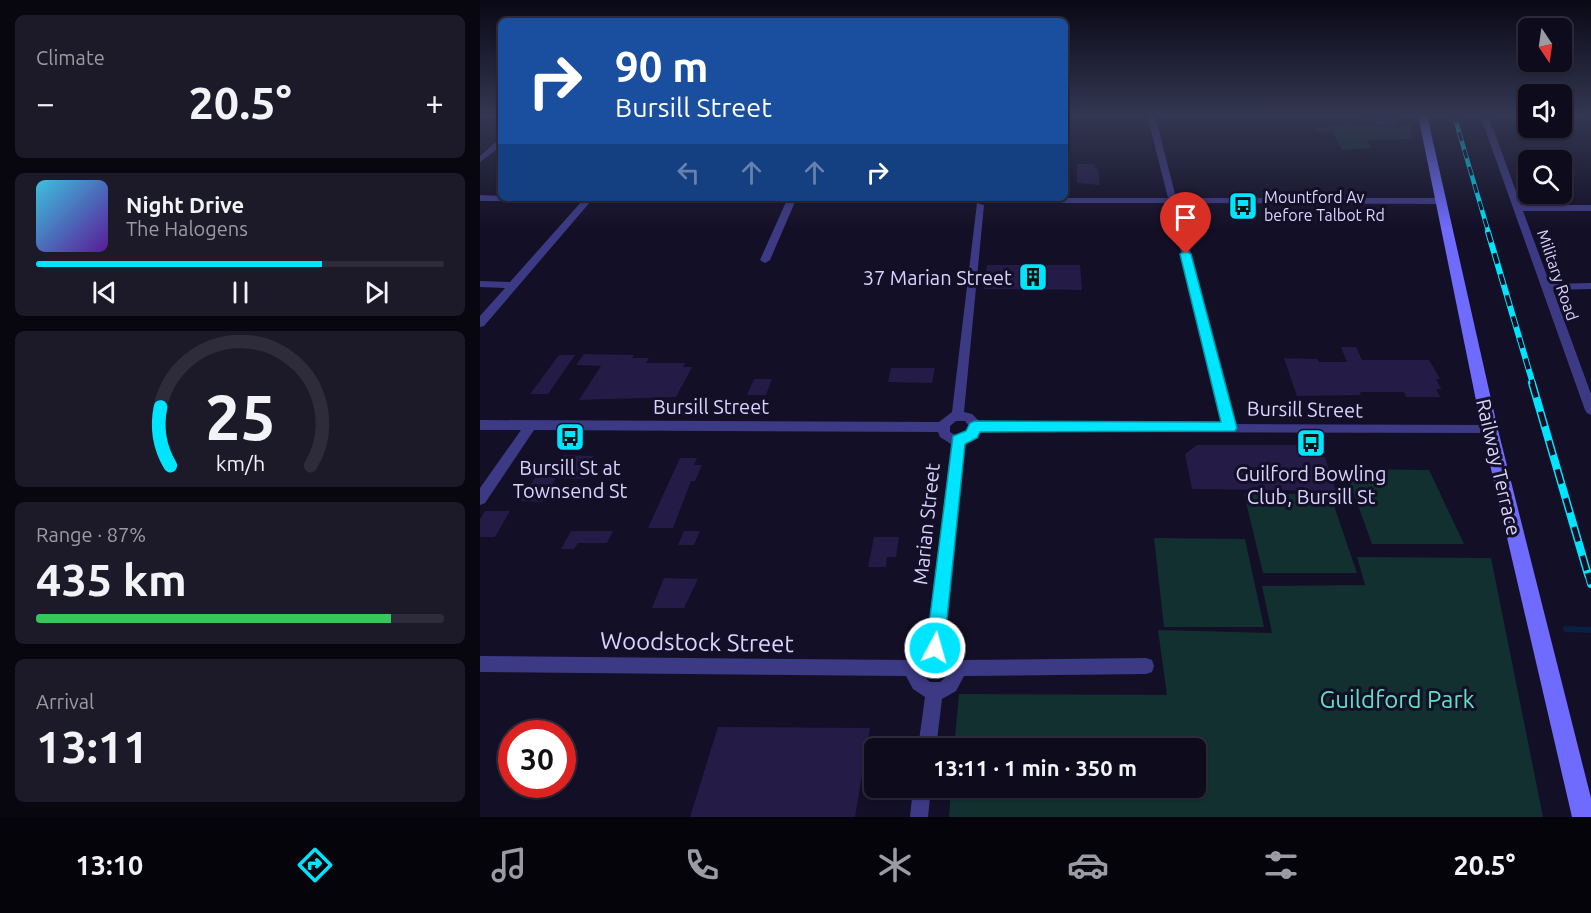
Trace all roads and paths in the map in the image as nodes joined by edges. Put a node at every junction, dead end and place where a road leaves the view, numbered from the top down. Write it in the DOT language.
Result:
graph roads {
  1 [pos="1160,153"];
  2 [pos="1430,153"];
  3 [pos="1499,153"];
  4 [pos="480,198"];
  5 [pos="498,198"];
  6 [pos="1068,200"];
  7 [pos="586,201"];
  8 [pos="791,201"];
  9 [pos="974,201"];
  10 [pos="991,201"];
  11 [pos="1172,201"];
  12 [pos="1440,201"];
  13 [pos="1518,208"];
  14 [pos="1591,208"];
  15 [pos="765,260"];
  16 [pos="480,284"];
  17 [pos="514,285"];
  18 [pos="1591,286"];
  19 [pos="1545,287"];
  20 [pos="480,323"];
  21 [pos="1591,410"];
  22 [pos="958,415"];
  23 [pos="480,425"];
  24 [pos="531,425"];
  25 [pos="943,427"];
  26 [pos="975,427"];
  27 [pos="1230,428"];
  28 [pos="1490,430"];
  29 [pos="958,440"];
  30 [pos="480,499"];
  31 [pos="935,648"];
  32 [pos="480,664"];
  33 [pos="1146,666"];
  34 [pos="914,668"];
  35 [pos="957,668"];
  36 [pos="934,692"];
  37 [pos="928,738"];
  38 [pos="921,798"];
  39 [pos="919,817"];
  40 [pos="1584,817"];
  1 -- 11 [label="street"];
  2 -- 12 [label="main road, Railway Terrace"];
  3 -- 13 [label="street, Military Road"];
  4 -- 5 [label="street"];
  6 -- 11 [label="street"];
  7 -- 17 [label="street"];
  8 -- 15 [label="street"];
  9 -- 10 [label="street"];
  9 -- 22 [label="street"];
  11 -- 12 [label="street"];
  11 -- 27 [label="street"];
  12 -- 28 [label="main road, Railway Terrace"];
  13 -- 14 [label="street"];
  13 -- 19 [label="street, Military Road"];
  16 -- 17 [label="street"];
  17 -- 20 [label="street"];
  18 -- 19 [label="street"];
  19 -- 21 [label="street, Military Road"];
  22 -- 25 [label="street"];
  22 -- 26 [label="street"];
  23 -- 24 [label="street, Bursill Street"];
  24 -- 25 [label="street, Bursill Street"];
  24 -- 30 [label="street"];
  25 -- 29 [label="street"];
  26 -- 27 [label="street, Bursill Street"];
  26 -- 29 [label="street"];
  27 -- 28 [label="street, Bursill Street"];
  28 -- 40 [label="main road, Railway Terrace"];
  29 -- 31 [label="street, Marian Street"];
  31 -- 34 [label="street"];
  31 -- 35 [label="street"];
  32 -- 34 [label="street, Woodstock Street"];
  33 -- 35 [label="street"];
  34 -- 36 [label="street"];
  35 -- 36 [label="street"];
  36 -- 37 [label="street"];
  38 -- 39 [label="street"];
}
